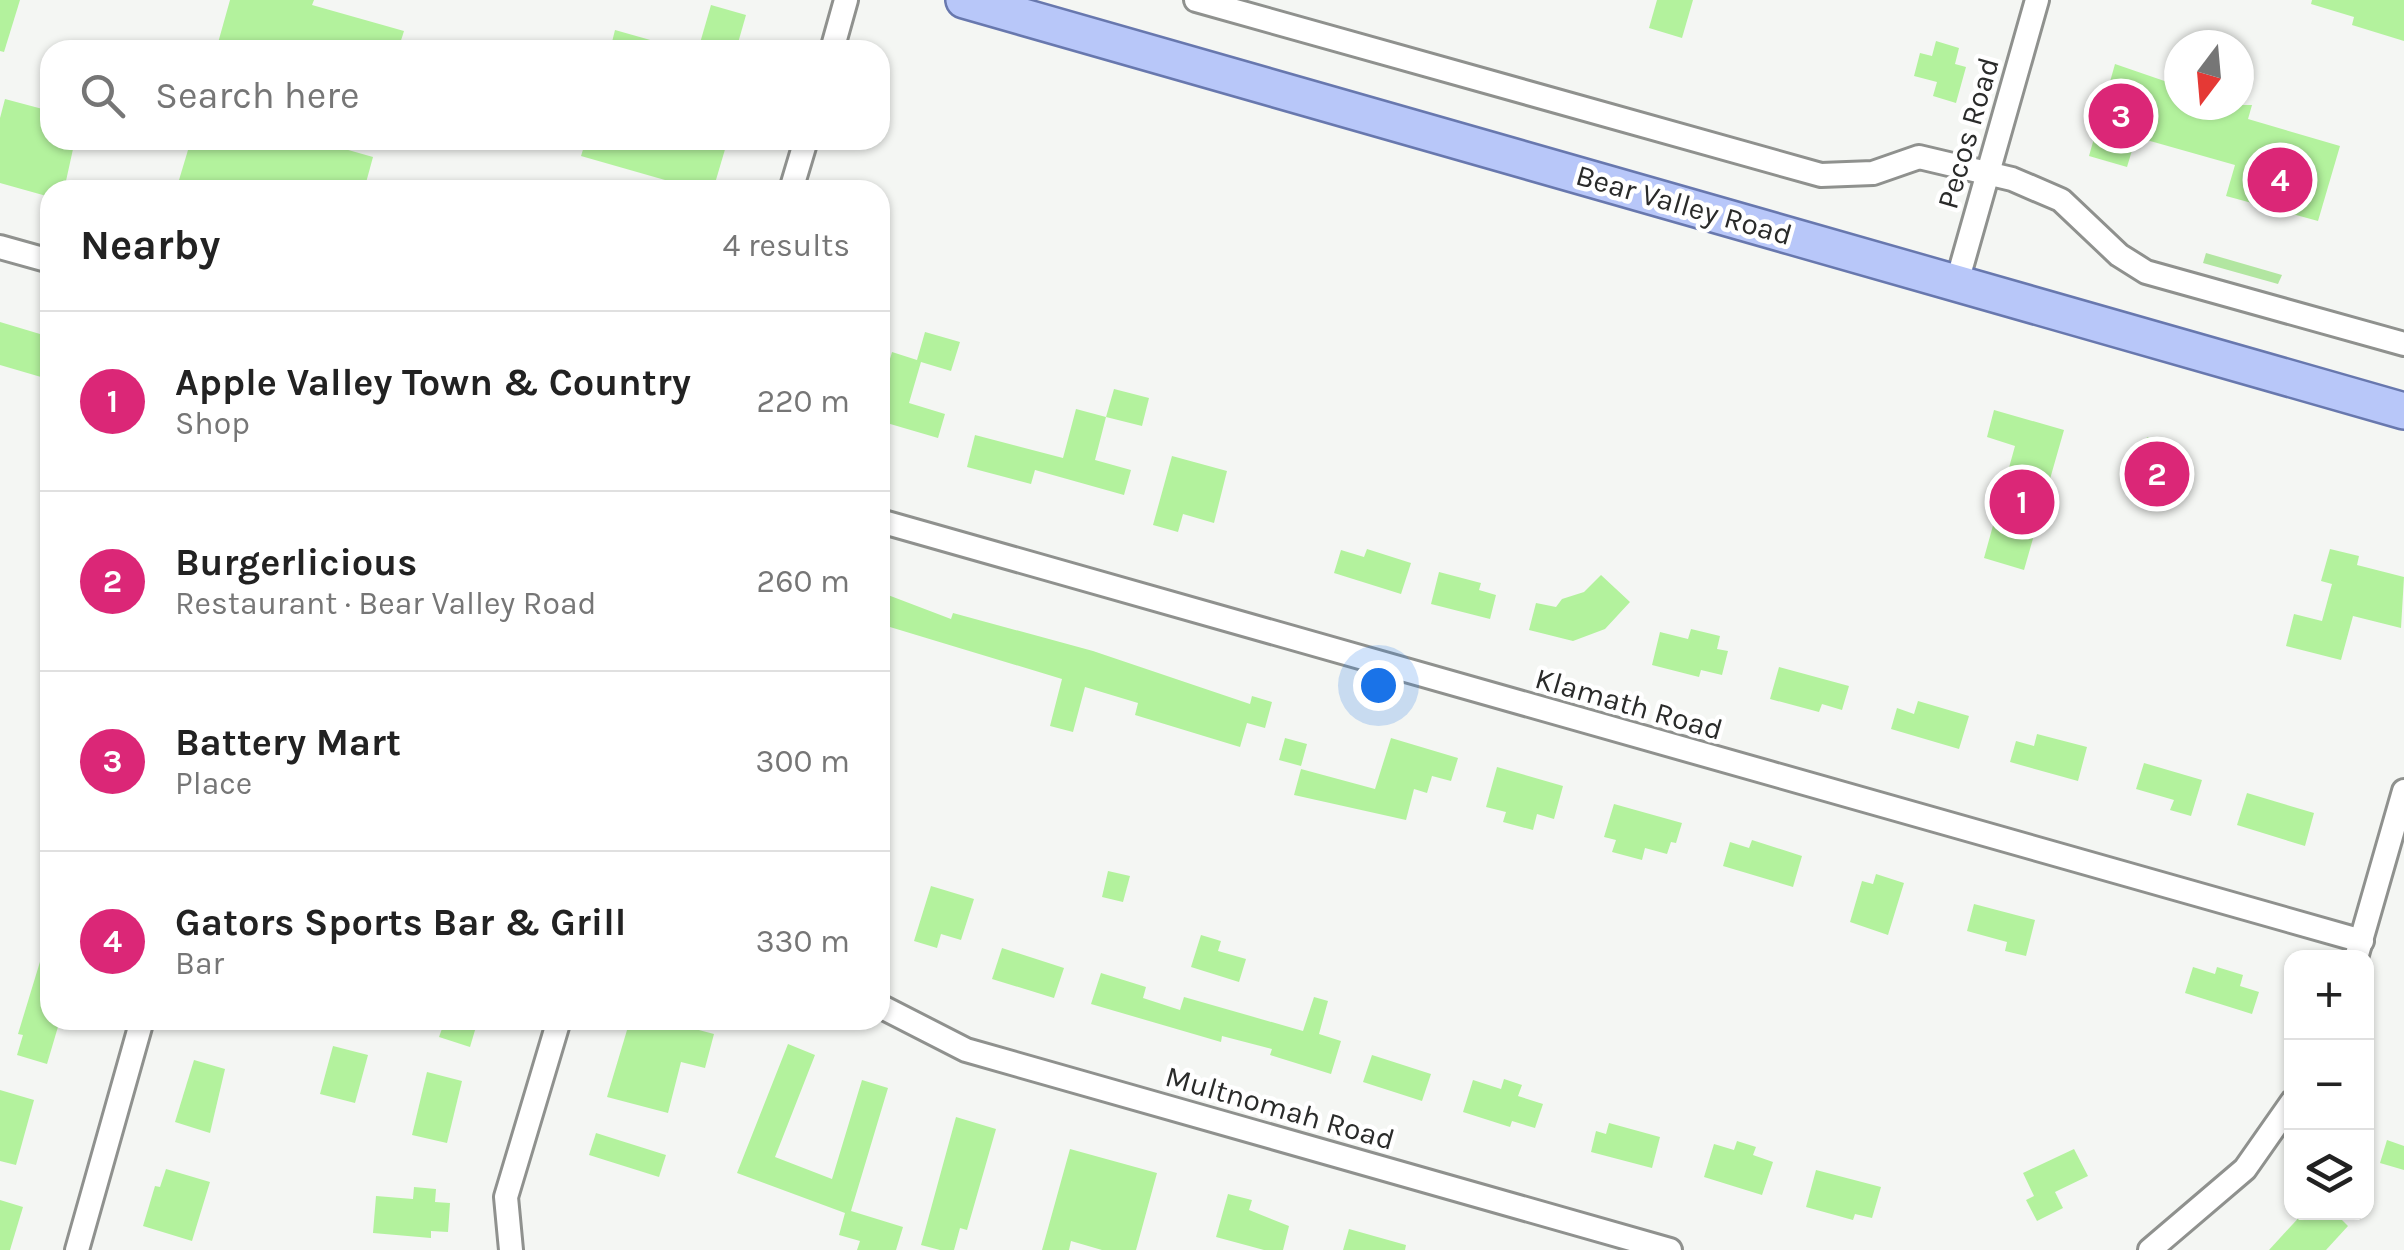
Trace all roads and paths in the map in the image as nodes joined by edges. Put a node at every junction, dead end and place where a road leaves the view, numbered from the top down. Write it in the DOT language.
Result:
graph roads {
  1 [pos="846,0"];
  2 [pos="964,0"];
  3 [pos="1196,0"];
  4 [pos="2038,0"];
  5 [pos="835,40"];
  6 [pos="803,150"];
  7 [pos="1987,172"];
  8 [pos="794,180"];
  9 [pos="0,246"];
  10 [pos="40,257"];
  11 [pos="1956,282"];
  12 [pos="2404,344"];
  13 [pos="2404,411"];
  14 [pos="890,524"];
  15 [pos="2404,791"];
  16 [pos="2359,949"];
  17 [pos="890,1011"];
  18 [pos="139,1030"];
  19 [pos="556,1030"];
  20 [pos="2284,1113"];
  21 [pos="77,1250"];
  22 [pos="512,1250"];
  23 [pos="1670,1250"];
  24 [pos="2153,1250"];
  1 -- 5 [label="street"];
  2 -- 11 [label="main road, Bear Valley Road"];
  3 -- 7 [label="street"];
  4 -- 7 [label="street, Pecos Road"];
  6 -- 8 [label="street"];
  7 -- 11 [label="street, Pecos Road"];
  7 -- 12 [label="street"];
  9 -- 10 [label="street"];
  11 -- 13 [label="main road, Bear Valley Road"];
  14 -- 16 [label="street, Klamath Road"];
  15 -- 16 [label="street"];
  17 -- 23 [label="street, Multnomah Road"];
  18 -- 21 [label="street"];
  19 -- 22 [label="street"];
  20 -- 24 [label="street"];
}
